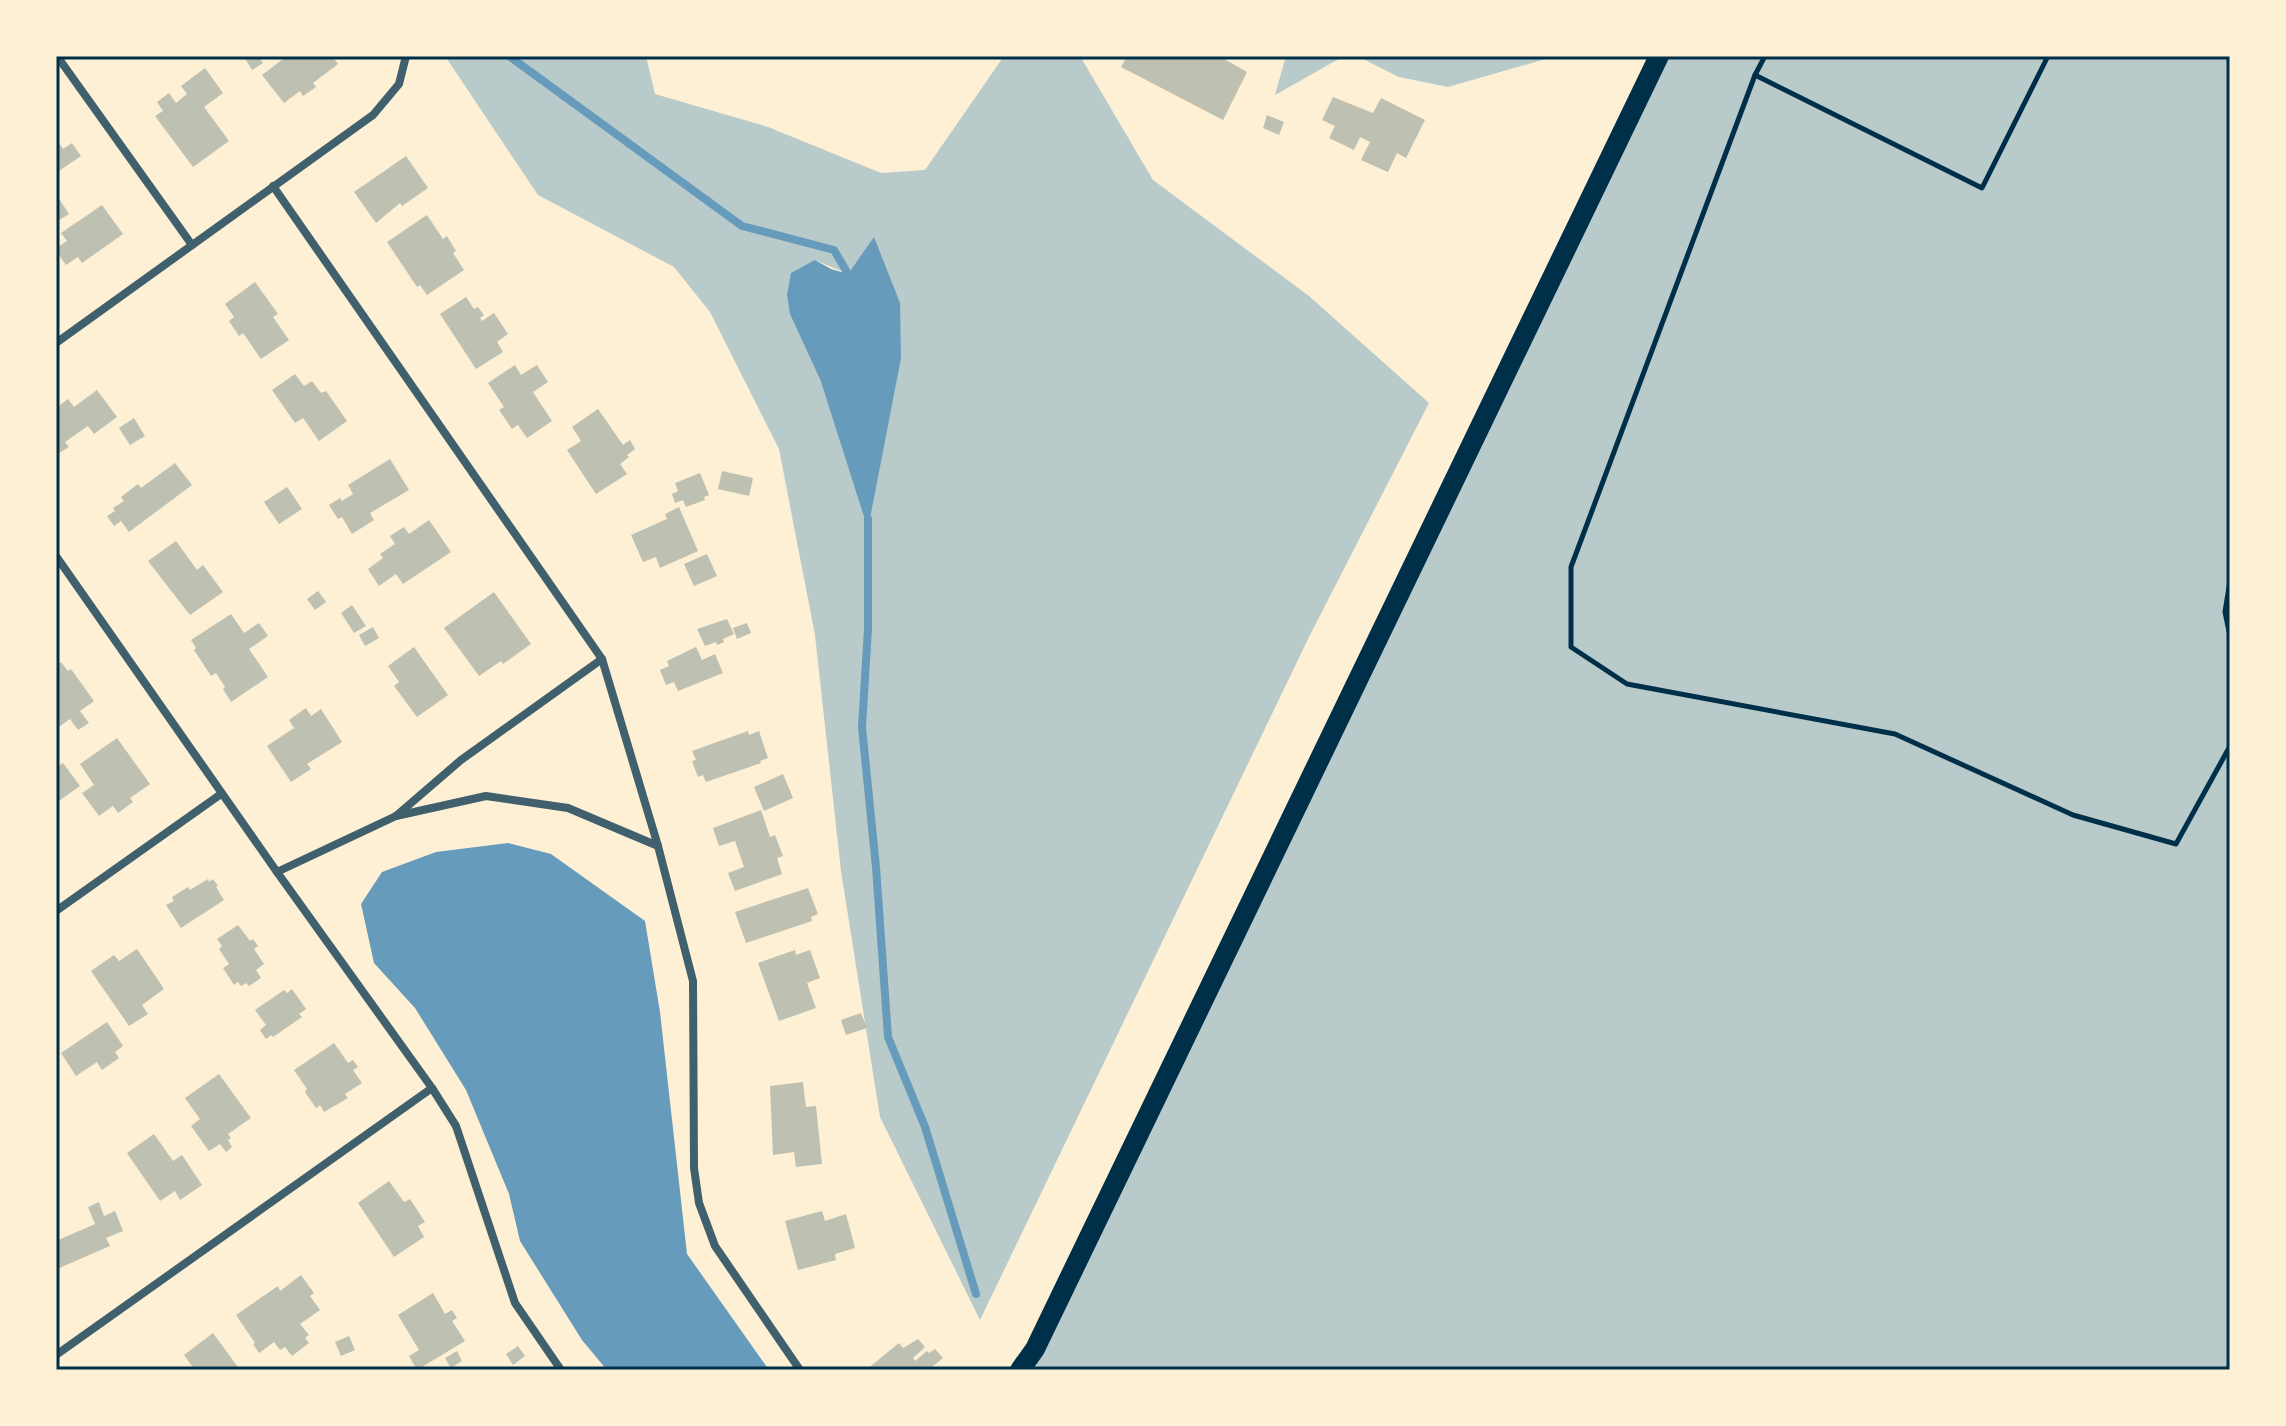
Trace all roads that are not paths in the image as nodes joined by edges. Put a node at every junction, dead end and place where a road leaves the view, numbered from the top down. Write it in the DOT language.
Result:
graph roads {
  1 [pos="57,56"];
  2 [pos="406,56"];
  3 [pos="1659,56"];
  4 [pos="273,186"];
  5 [pos="192,245"];
  6 [pos="56,343"];
  7 [pos="56,556"];
  8 [pos="602,659"];
  9 [pos="221,794"];
  10 [pos="396,816"];
  11 [pos="658,846"];
  12 [pos="277,872"];
  13 [pos="56,911"];
  14 [pos="432,1088"];
  15 [pos="56,1355"];
  16 [pos="561,1370"];
  17 [pos="800,1370"];
  18 [pos="1020,1370"];
  1 -- 5 [label="street"];
  2 -- 4 [label="street"];
  3 -- 18 [label="main road"];
  4 -- 5 [label="street"];
  4 -- 8 [label="street"];
  5 -- 6 [label="street"];
  7 -- 9 [label="street"];
  8 -- 10 [label="street"];
  8 -- 11 [label="street"];
  9 -- 12 [label="street"];
  9 -- 13 [label="street"];
  10 -- 11 [label="street"];
  10 -- 12 [label="street"];
  11 -- 17 [label="street"];
  12 -- 14 [label="street"];
  14 -- 15 [label="street"];
  14 -- 16 [label="street"];
}
